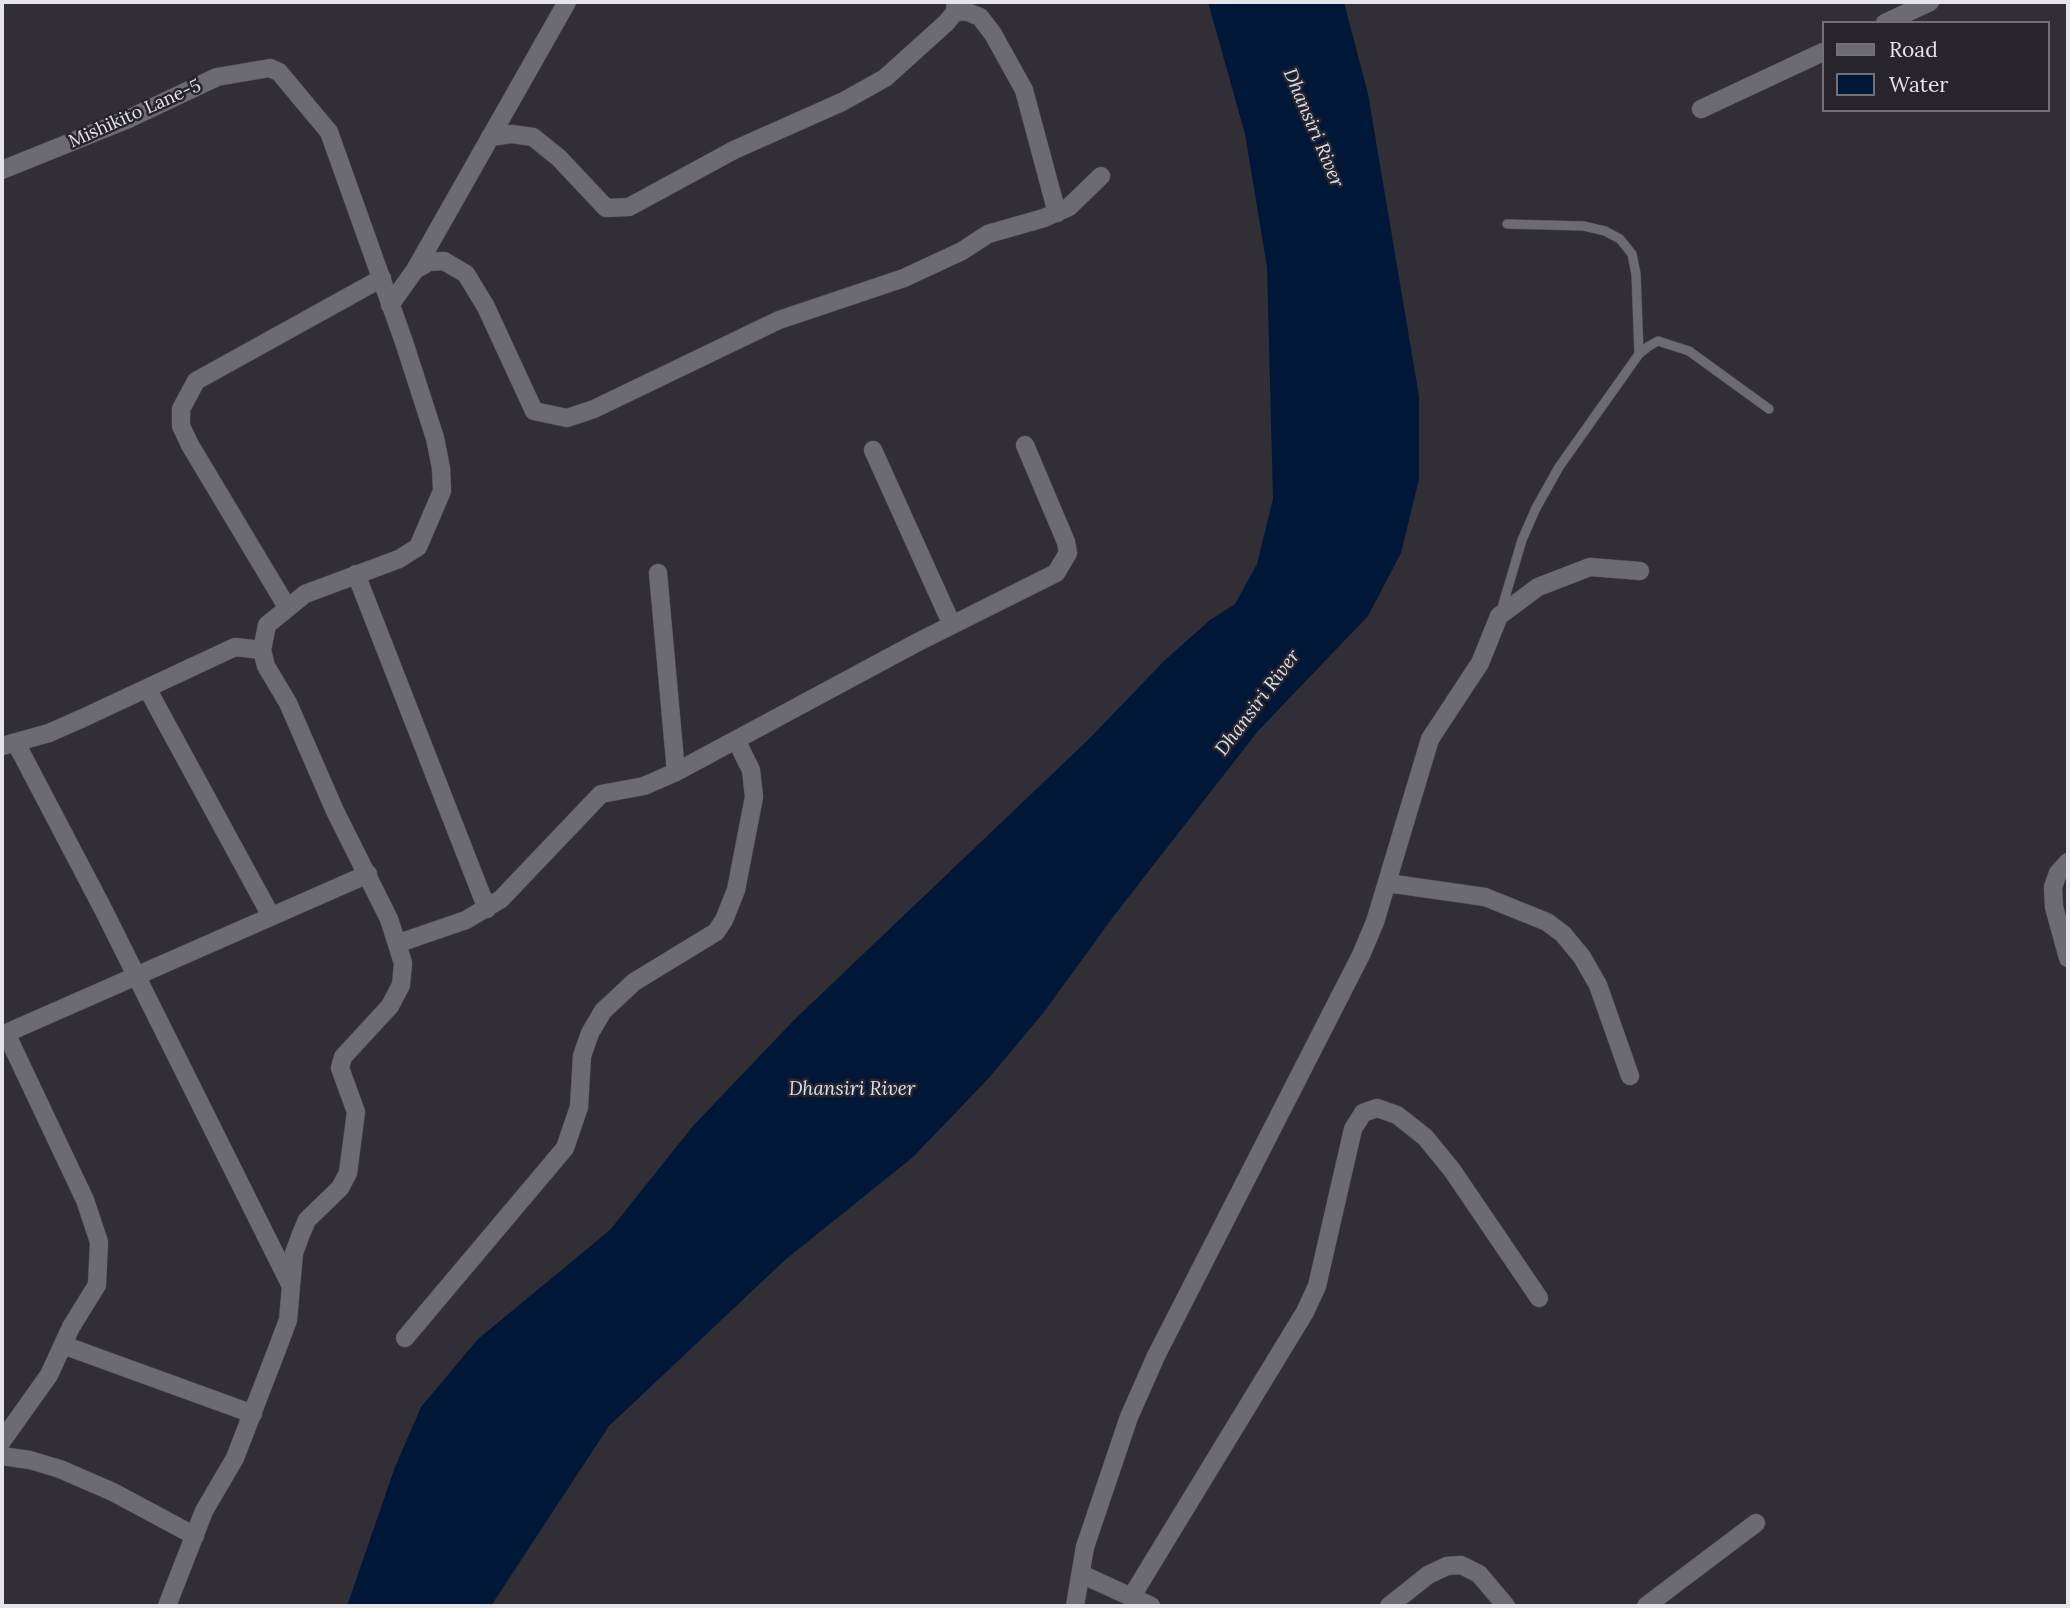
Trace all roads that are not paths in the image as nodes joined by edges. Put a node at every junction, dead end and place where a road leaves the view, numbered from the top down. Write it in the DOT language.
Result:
graph roads {
  1 [pos="1930,2"];
  2 [pos="563,4"];
  3 [pos="956,7"];
  4 [pos="1889,21"];
  5 [pos="1822,52"];
  6 [pos="1701,109"];
  7 [pos="490,137"];
  8 [pos="2,170"];
  9 [pos="1101,176"];
  10 [pos="1057,212"];
  11 [pos="1507,224"];
  12 [pos="415,270"];
  13 [pos="382,278"];
  14 [pos="390,305"];
  15 [pos="1639,354"];
  16 [pos="1769,409"];
  17 [pos="1025,445"];
  18 [pos="873,450"];
  19 [pos="1640,571"];
  20 [pos="658,573"];
  21 [pos="356,574"];
  22 [pos="287,607"];
  23 [pos="1499,616"];
  24 [pos="951,625"];
  25 [pos="262,650"];
  26 [pos="148,690"];
  27 [pos="736,740"];
  28 [pos="7,741"];
  29 [pos="676,772"];
  30 [pos="2068,862"];
  31 [pos="368,874"];
  32 [pos="1387,883"];
  33 [pos="487,909"];
  34 [pos="271,916"];
  35 [pos="399,943"];
  36 [pos="2068,958"];
  37 [pos="135,976"];
  38 [pos="4,1034"];
  39 [pos="1630,1076"];
  40 [pos="291,1286"];
  41 [pos="1539,1298"];
  42 [pos="405,1338"];
  43 [pos="63,1345"];
  44 [pos="253,1414"];
  45 [pos="2,1441"];
  46 [pos="2,1456"];
  47 [pos="1756,1524"];
  48 [pos="195,1536"];
  49 [pos="1080,1574"];
  50 [pos="1132,1596"];
  51 [pos="167,1606"];
  52 [pos="1075,1606"];
  53 [pos="1151,1606"];
  54 [pos="1389,1606"];
  55 [pos="1506,1606"];
  56 [pos="1646,1606"];
  1 -- 4 [label="street"];
  2 -- 7 [label="street"];
  3 -- 7 [label="street"];
  3 -- 10 [label="street"];
  5 -- 6 [label="street"];
  7 -- 12 [label="street"];
  8 -- 13 [label="street, Mishikito Lane-5"];
  9 -- 10 [label="street"];
  10 -- 12 [label="street"];
  11 -- 15 [label="lane"];
  12 -- 14 [label="street"];
  13 -- 14 [label="street"];
  13 -- 22 [label="street"];
  14 -- 21 [label="street"];
  15 -- 16 [label="lane"];
  15 -- 23 [label="lane"];
  17 -- 24 [label="street"];
  18 -- 24 [label="street"];
  19 -- 23 [label="street"];
  20 -- 29 [label="street"];
  21 -- 22 [label="street"];
  21 -- 33 [label="street"];
  22 -- 25 [label="street"];
  23 -- 32 [label="street"];
  24 -- 27 [label="street"];
  25 -- 26 [label="street"];
  25 -- 31 [label="street"];
  26 -- 28 [label="street"];
  26 -- 34 [label="street"];
  27 -- 29 [label="street"];
  27 -- 42 [label="street"];
  28 -- 37 [label="street"];
  29 -- 33 [label="street"];
  30 -- 36 [label="street"];
  31 -- 34 [label="street"];
  31 -- 35 [label="street"];
  32 -- 39 [label="street"];
  32 -- 49 [label="street"];
  33 -- 35 [label="street"];
  34 -- 37 [label="street"];
  35 -- 40 [label="street"];
  37 -- 38 [label="street"];
  37 -- 40 [label="street"];
  38 -- 43 [label="street"];
  40 -- 44 [label="street"];
  41 -- 50 [label="street"];
  43 -- 44 [label="street"];
  43 -- 45 [label="street"];
  44 -- 48 [label="street"];
  46 -- 48 [label="street"];
  47 -- 56 [label="street"];
  48 -- 51 [label="street"];
  49 -- 50 [label="street"];
  49 -- 52 [label="street"];
  50 -- 53 [label="street"];
  54 -- 55 [label="street"];
}
